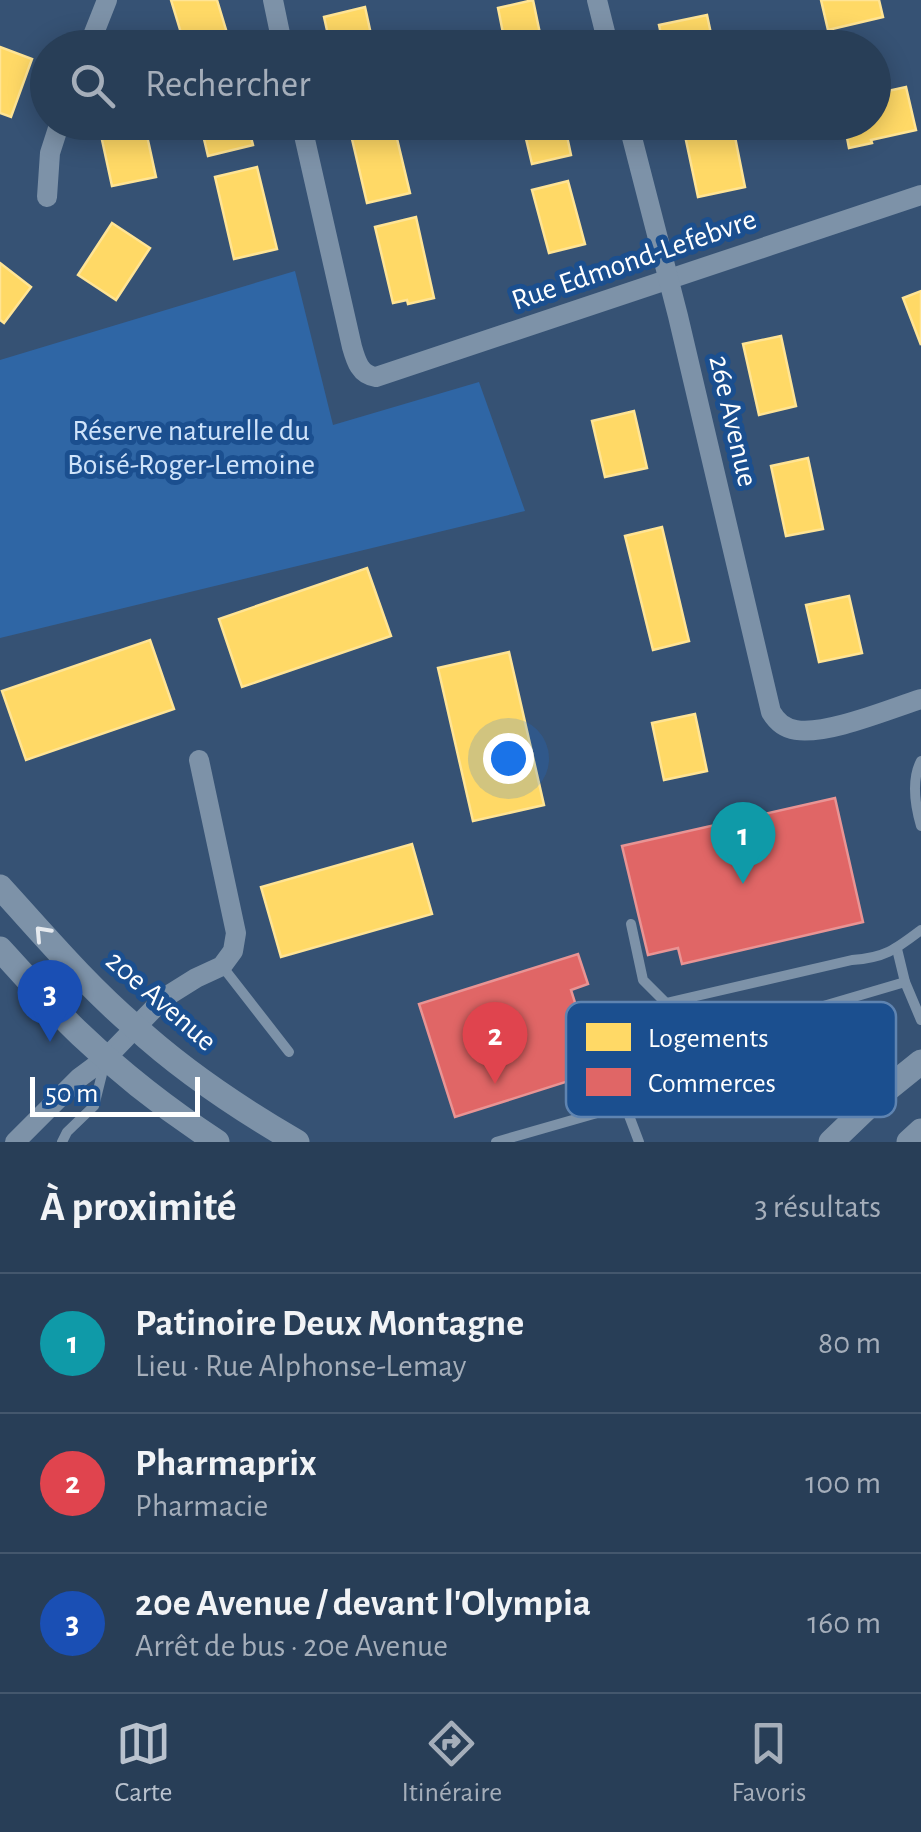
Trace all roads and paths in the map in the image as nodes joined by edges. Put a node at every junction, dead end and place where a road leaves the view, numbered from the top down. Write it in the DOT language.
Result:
graph roads {
  1 [pos="106,0"];
  2 [pos="272,0"];
  3 [pos="597,0"];
  4 [pos="95,30"];
  5 [pos="279,30"];
  6 [pos="604,30"];
  7 [pos="54,140"];
  8 [pos="304,140"];
  9 [pos="633,140"];
  10 [pos="921,196"];
  11 [pos="47,197"];
  12 [pos="668,279"];
  13 [pos="921,699"];
  14 [pos="199,760"];
  15 [pos="921,761"];
  16 [pos="918,793"];
  17 [pos="921,826"];
  18 [pos="0,887"];
  19 [pos="632,924"];
  20 [pos="921,930"];
  21 [pos="0,950"];
  22 [pos="897,950"];
  23 [pos="222,966"];
  24 [pos="906,982"];
  25 [pos="665,1002"];
  26 [pos="670,1002"];
  27 [pos="840,1002"];
  28 [pos="921,1020"];
  29 [pos="134,1027"];
  30 [pos="289,1052"];
  31 [pos="106,1058"];
  32 [pos="921,1062"];
  33 [pos="896,1082"];
  34 [pos="584,1117"];
  35 [pos="630,1117"];
  36 [pos="857,1117"];
  37 [pos="921,1131"];
  38 [pos="15,1142"];
  39 [pos="62,1142"];
  40 [pos="216,1142"];
  41 [pos="298,1142"];
  42 [pos="496,1142"];
  43 [pos="639,1142"];
  44 [pos="831,1142"];
  45 [pos="909,1142"];
  1 -- 4 [label="street"];
  2 -- 5 [label="street"];
  3 -- 6 [label="street"];
  7 -- 11 [label="street"];
  8 -- 12 [label="street, Rue Edmond-Lefebvre"];
  9 -- 12 [label="street, 26e Avenue"];
  10 -- 12 [label="street, Rue Edmond-Lefebvre"];
  12 -- 13 [label="street, 26e Avenue"];
  14 -- 23 [label="street"];
  15 -- 16 [label="lane"];
  16 -- 17 [label="lane"];
  29 -- 18 [label="street, 20e Avenue, one-way"];
  19 -- 25 [label="lane"];
  20 -- 22 [label="lane"];
  21 -- 31 [label="street"];
  22 -- 24 [label="lane"];
  22 -- 26 [label="lane"];
  23 -- 29 [label="street"];
  23 -- 30 [label="lane"];
  24 -- 27 [label="lane"];
  24 -- 28 [label="lane"];
  29 -- 31 [label="street"];
  29 -- 41 [label="street, 20e Avenue"];
  31 -- 38 [label="street"];
  31 -- 39 [label="lane"];
  31 -- 40 [label="street"];
  32 -- 33 [label="street"];
  34 -- 42 [label="lane"];
  35 -- 43 [label="lane"];
  36 -- 44 [label="street"];
  37 -- 45 [label="street"];
}
